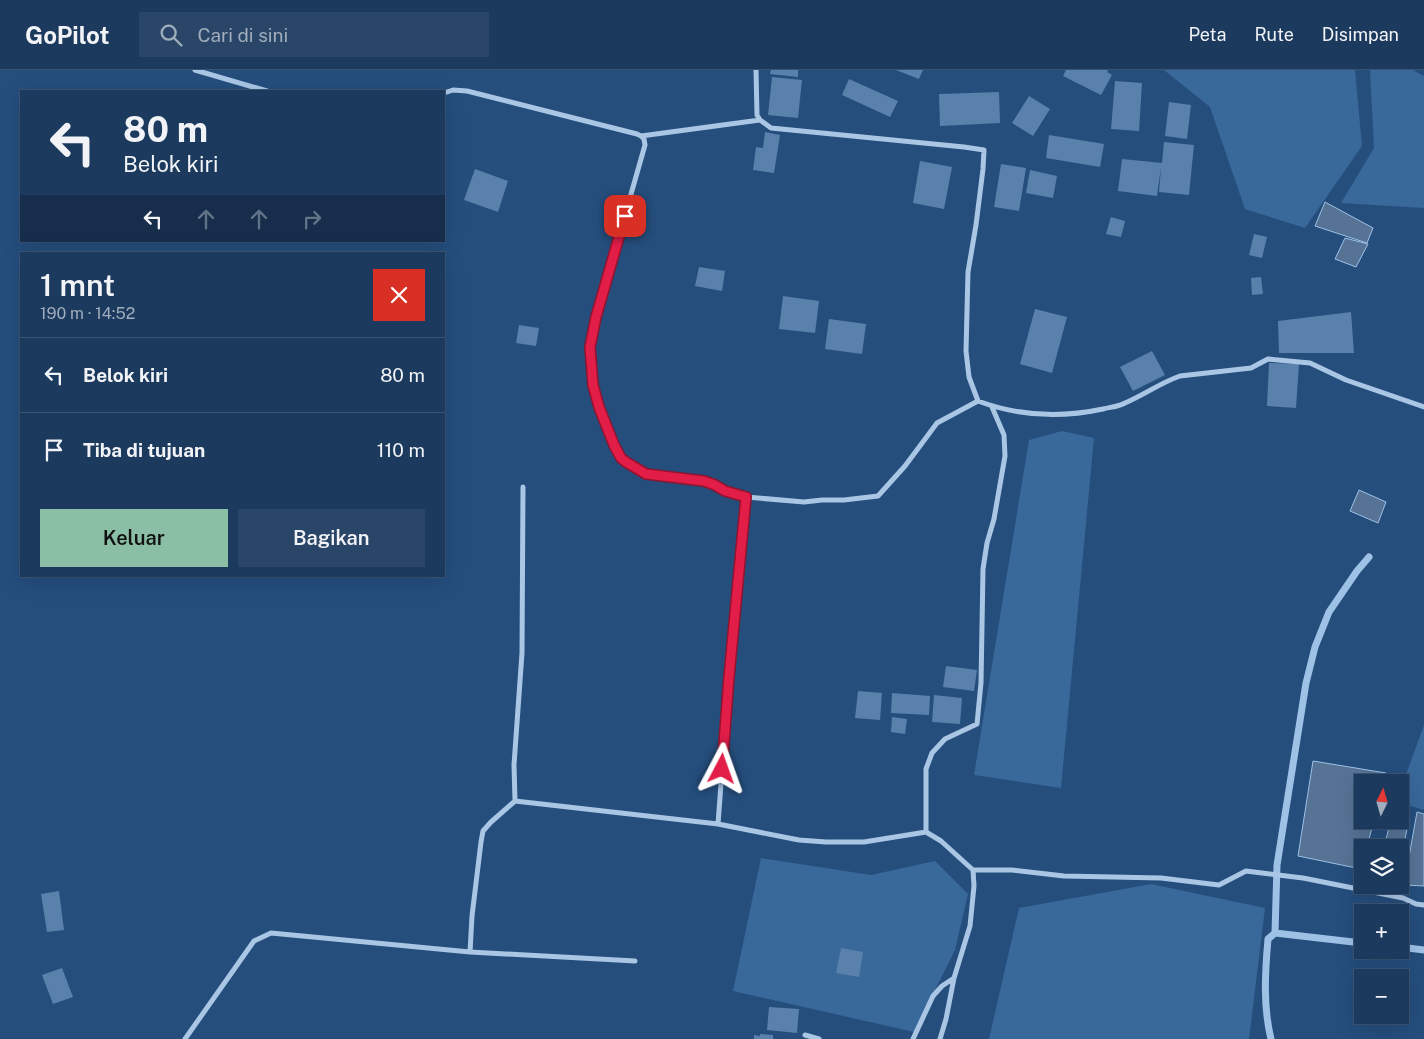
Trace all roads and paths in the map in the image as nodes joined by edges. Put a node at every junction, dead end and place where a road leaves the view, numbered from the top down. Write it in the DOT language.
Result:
graph roads {
  1 [pos="195,70"];
  2 [pos="756,70"];
  3 [pos="264,90"];
  4 [pos="445,93"];
  5 [pos="760,120"];
  6 [pos="641,136"];
  7 [pos="978,402"];
  8 [pos="992,407"];
  9 [pos="1424,407"];
  10 [pos="523,487"];
  11 [pos="746,497"];
  12 [pos="514,801"];
  13 [pos="718,824"];
  14 [pos="926,832"];
  15 [pos="973,870"];
  16 [pos="1424,906"];
  17 [pos="470,952"];
  18 [pos="635,962"];
  19 [pos="954,978"];
  20 [pos="805,1035"];
  21 [pos="185,1039"];
  22 [pos="819,1039"];
  23 [pos="913,1039"];
  24 [pos="940,1039"];
  1 -- 3 [label="street"];
  2 -- 5 [label="street"];
  4 -- 6 [label="street"];
  5 -- 6 [label="street"];
  5 -- 7 [label="street"];
  6 -- 11 [label="street"];
  7 -- 8 [label="street"];
  7 -- 11 [label="street"];
  8 -- 9 [label="street"];
  8 -- 14 [label="street"];
  10 -- 12 [label="street"];
  11 -- 13 [label="street"];
  12 -- 13 [label="street"];
  12 -- 17 [label="street"];
  13 -- 14 [label="street"];
  14 -- 15 [label="street"];
  15 -- 16 [label="street"];
  15 -- 19 [label="street"];
  17 -- 18 [label="street"];
  17 -- 21 [label="street"];
  19 -- 23 [label="street"];
  19 -- 24 [label="street"];
  20 -- 22 [label="street"];
}
